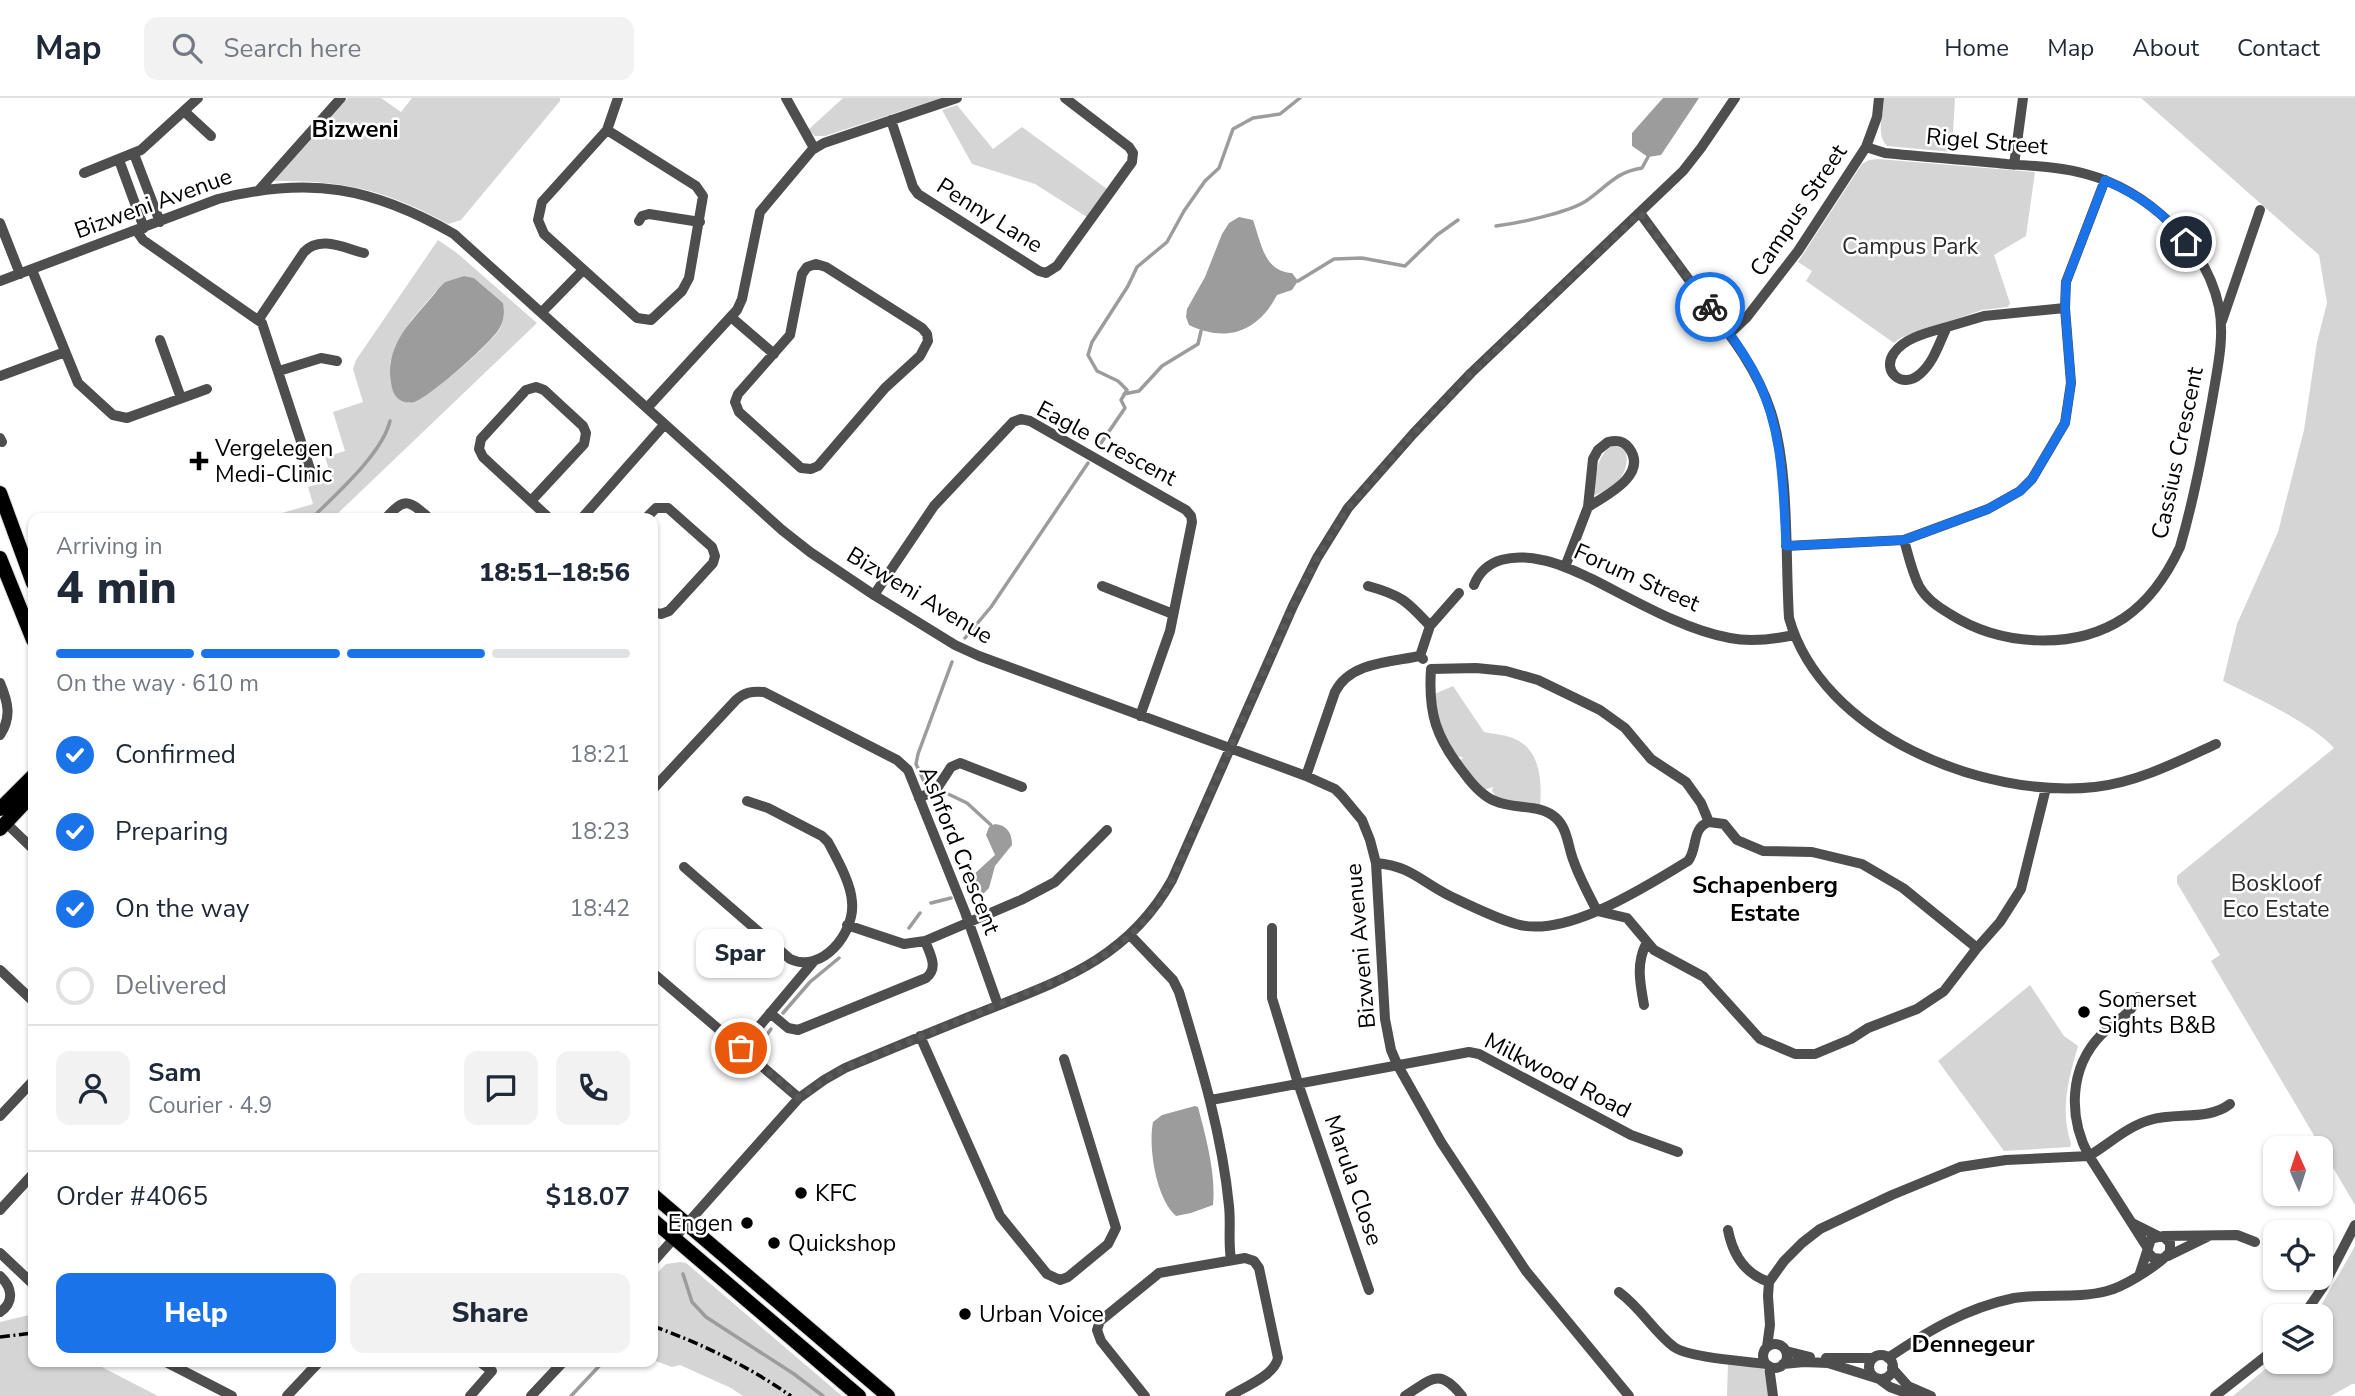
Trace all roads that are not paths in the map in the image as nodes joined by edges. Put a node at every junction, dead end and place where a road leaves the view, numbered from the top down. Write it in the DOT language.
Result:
graph roads {
  1 [pos="198,98"];
  2 [pos="341,98"];
  3 [pos="618,98"];
  4 [pos="786,98"];
  5 [pos="957,98"];
  6 [pos="1065,98"];
  7 [pos="1735,98"];
  8 [pos="1879,98"];
  9 [pos="2023,98"];
  10 [pos="185,112"];
  11 [pos="891,120"];
  12 [pos="607,130"];
  13 [pos="211,136"];
  14 [pos="1866,147"];
  15 [pos="814,148"];
  16 [pos="134,154"];
  17 [pos="119,160"];
  18 [pos="2014,164"];
  19 [pos="84,173"];
  20 [pos="2105,180"];
  21 [pos="259,190"];
  22 [pos="2260,210"];
  23 [pos="1640,213"];
  24 [pos="639,221"];
  25 [pos="160,222"];
  26 [pos="700,222"];
  27 [pos="0,223"];
  28 [pos="140,229"];
  29 [pos="364,253"];
  30 [pos="32,270"];
  31 [pos="583,270"];
  32 [pos="20,274"];
  33 [pos="0,281"];
  34 [pos="2065,308"];
  35 [pos="542,312"];
  36 [pos="731,317"];
  37 [pos="259,319"];
  38 [pos="2221,324"];
  39 [pos="1947,327"];
  40 [pos="1729,334"];
  41 [pos="160,340"];
  42 [pos="65,352"];
  43 [pos="774,355"];
  44 [pos="337,361"];
  45 [pos="279,371"];
  46 [pos="0,376"];
  47 [pos="207,389"];
  48 [pos="181,398"];
  49 [pos="647,408"];
  50 [pos="664,425"];
  51 [pos="312,475"];
  52 [pos="0,493"];
  53 [pos="531,501"];
  54 [pos="1588,506"];
  55 [pos="390,513"];
  56 [pos="423,513"];
  57 [pos="544,513"];
  58 [pos="586,513"];
  59 [pos="651,513"];
  60 [pos="1904,540"];
  61 [pos="1786,546"];
  62 [pos="0,558"];
  63 [pos="1565,566"];
  64 [pos="28,569"];
  65 [pos="1474,585"];
  66 [pos="1102,586"];
  67 [pos="1368,586"];
  68 [pos="1459,593"];
  69 [pos="874,595"];
  70 [pos="658,613"];
  71 [pos="1173,614"];
  72 [pos="1430,626"];
  73 [pos="28,628"];
  74 [pos="1794,635"];
  75 [pos="1420,656"];
  76 [pos="1431,669"];
  77 [pos="0,683"];
  78 [pos="1140,716"];
  79 [pos="0,735"];
  80 [pos="2216,744"];
  81 [pos="1229,748"];
  82 [pos="1306,776"];
  83 [pos="658,784"];
  84 [pos="1022,787"];
  85 [pos="28,788"];
  86 [pos="2046,788"];
  87 [pos="919,799"];
  88 [pos="747,801"];
  89 [pos="2,820"];
  90 [pos="1709,822"];
  91 [pos="1107,830"];
  92 [pos="28,844"];
  93 [pos="1376,863"];
  94 [pos="684,867"];
  95 [pos="1597,911"];
  96 [pos="968,922"];
  97 [pos="847,925"];
  98 [pos="1272,928"];
  99 [pos="1130,936"];
  100 [pos="925,941"];
  101 [pos="1646,944"];
  102 [pos="1977,948"];
  103 [pos="814,961"];
  104 [pos="0,970"];
  105 [pos="658,977"];
  106 [pos="28,996"];
  107 [pos="2138,997"];
  108 [pos="998,1005"];
  109 [pos="1644,1005"];
  110 [pos="770,1013"];
  111 [pos="920,1036"];
  112 [pos="741,1048"];
  113 [pos="1064,1059"];
  114 [pos="1397,1064"];
  115 [pos="1298,1083"];
  116 [pos="28,1086"];
  117 [pos="799,1098"];
  118 [pos="1211,1100"];
  119 [pos="2230,1104"];
  120 [pos="0,1116"];
  121 [pos="1678,1152"];
  122 [pos="2089,1156"];
  123 [pos="28,1179"];
  124 [pos="658,1199"];
  125 [pos="0,1210"];
  126 [pos="2132,1223"];
  127 [pos="658,1224"];
  128 [pos="687,1224"];
  129 [pos="2355,1225"];
  130 [pos="1728,1230"];
  131 [pos="2211,1235"];
  132 [pos="2161,1236"];
  133 [pos="674,1238"];
  134 [pos="2255,1242"];
  135 [pos="2147,1249"];
  136 [pos="0,1253"];
  137 [pos="658,1256"];
  138 [pos="2165,1258"];
  139 [pos="1231,1260"];
  140 [pos="2140,1273"];
  141 [pos="0,1276"];
  142 [pos="28,1279"];
  143 [pos="1769,1282"];
  144 [pos="1369,1290"];
  145 [pos="1619,1292"];
  146 [pos="2311,1304"];
  147 [pos="1,1312"];
  148 [pos="1770,1325"];
  149 [pos="1783,1348"];
  150 [pos="1873,1358"];
  151 [pos="2263,1358"];
  152 [pos="1771,1360"];
  153 [pos="1890,1363"];
  154 [pos="176,1367"];
  155 [pos="314,1367"];
  156 [pos="487,1367"];
  157 [pos="558,1367"];
  158 [pos="1877,1378"];
  159 [pos="232,1396"];
  160 [pos="287,1396"];
  161 [pos="470,1396"];
  162 [pos="531,1396"];
  163 [pos="859,1396"];
  164 [pos="888,1396"];
  165 [pos="1145,1396"];
  166 [pos="1230,1396"];
  167 [pos="1405,1396"];
  168 [pos="1462,1396"];
  169 [pos="1629,1396"];
  170 [pos="1773,1396"];
  171 [pos="1914,1396"];
  172 [pos="1931,1396"];
  173 [pos="2215,1396"];
  1 -- 10 [label="street"];
  2 -- 21 [label="street"];
  3 -- 12 [label="street"];
  4 -- 15 [label="street"];
  5 -- 11 [label="street"];
  6 -- 11 [label="street, Penny Lane"];
  7 -- 23 [label="street"];
  8 -- 14 [label="street, Campus Street"];
  9 -- 18 [label="street"];
  10 -- 13 [label="street"];
  10 -- 16 [label="street"];
  11 -- 15 [label="street"];
  12 -- 26 [label="street"];
  12 -- 31 [label="street"];
  14 -- 18 [label="street, Rigel Street"];
  14 -- 40 [label="street, Campus Street"];
  15 -- 36 [label="street"];
  16 -- 17 [label="street"];
  16 -- 25 [label="street"];
  17 -- 19 [label="street"];
  17 -- 28 [label="street"];
  18 -- 20 [label="street, Rigel Street"];
  20 -- 34 [label="street"];
  20 -- 38 [label="street, Cassius Crescent"];
  21 -- 25 [label="street, Bizweni Avenue"];
  21 -- 35 [label="street, Bizweni Avenue"];
  22 -- 38 [label="street"];
  23 -- 40 [label="street"];
  23 -- 81 [label="street"];
  24 -- 26 [label="street"];
  25 -- 28 [label="street, Bizweni Avenue"];
  26 -- 31 [label="street"];
  27 -- 32 [label="street"];
  28 -- 30 [label="street, Bizweni Avenue"];
  28 -- 37 [label="street"];
  29 -- 37 [label="street"];
  30 -- 32 [label="street, Bizweni Avenue"];
  30 -- 42 [label="street"];
  31 -- 35 [label="street"];
  32 -- 33 [label="street, Bizweni Avenue"];
  34 -- 39 [label="street"];
  34 -- 60 [label="street"];
  35 -- 49 [label="street, Bizweni Avenue"];
  36 -- 43 [label="street"];
  36 -- 49 [label="street"];
  37 -- 45 [label="street"];
  38 -- 60 [label="street, Cassius Crescent"];
  39 -- 39 [label="street"];
  40 -- 61 [label="street"];
  41 -- 48 [label="street"];
  42 -- 46 [label="street"];
  42 -- 48 [label="street"];
  43 -- 43 [label="street"];
  44 -- 45 [label="street"];
  45 -- 51 [label="street"];
  47 -- 48 [label="street"];
  49 -- 50 [label="street, Bizweni Avenue"];
  50 -- 58 [label="street"];
  50 -- 69 [label="street, Bizweni Avenue"];
  52 -- 64 [label="main road"];
  53 -- 53 [label="street"];
  53 -- 57 [label="street"];
  54 -- 54 [label="street"];
  54 -- 63 [label="street"];
  55 -- 56 [label="street"];
  59 -- 70 [label="street"];
  60 -- 61 [label="street"];
  61 -- 74 [label="street"];
  62 -- 73 [label="main road"];
  63 -- 65 [label="street, Forum Street"];
  63 -- 74 [label="street, Forum Street"];
  66 -- 71 [label="street"];
  67 -- 72 [label="street"];
  68 -- 72 [label="street"];
  69 -- 71 [label="street, Eagle Crescent"];
  69 -- 78 [label="street, Bizweni Avenue"];
  71 -- 78 [label="street, Eagle Crescent"];
  72 -- 75 [label="street"];
  74 -- 86 [label="street"];
  75 -- 76 [label="street"];
  75 -- 82 [label="street"];
  76 -- 90 [label="street"];
  76 -- 95 [label="street"];
  77 -- 79 [label="street"];
  78 -- 81 [label="street, Bizweni Avenue"];
  80 -- 86 [label="street"];
  81 -- 82 [label="street, Bizweni Avenue"];
  81 -- 99 [label="street"];
  82 -- 93 [label="street, Bizweni Avenue"];
  83 -- 87 [label="street, Ashford Crescent"];
  84 -- 87 [label="street"];
  85 -- 89 [label="main road"];
  86 -- 102 [label="street"];
  87 -- 96 [label="street, Ashford Crescent"];
  88 -- 97 [label="street"];
  89 -- 92 [label="street"];
  90 -- 95 [label="street"];
  90 -- 102 [label="street"];
  91 -- 96 [label="street"];
  93 -- 95 [label="street"];
  93 -- 114 [label="street, Bizweni Avenue"];
  94 -- 103 [label="street"];
  95 -- 101 [label="street"];
  96 -- 100 [label="street"];
  96 -- 108 [label="street, Ashford Crescent"];
  97 -- 100 [label="street"];
  97 -- 103 [label="street"];
  98 -- 115 [label="street, Marula Close"];
  99 -- 108 [label="street"];
  99 -- 118 [label="street"];
  100 -- 110 [label="street"];
  101 -- 102 [label="street"];
  101 -- 109 [label="street"];
  103 -- 110 [label="street"];
  104 -- 106 [label="street"];
  105 -- 112 [label="street"];
  107 -- 122 [label="street"];
  108 -- 111 [label="street"];
  110 -- 112 [label="street"];
  111 -- 113 [label="street"];
  111 -- 117 [label="street"];
  112 -- 117 [label="street"];
  114 -- 115 [label="street, Milkwood Road"];
  114 -- 121 [label="street, Milkwood Road"];
  114 -- 169 [label="street, Bizweni Avenue"];
  115 -- 118 [label="street, Milkwood Road"];
  115 -- 144 [label="street, Marula Close"];
  116 -- 120 [label="street"];
  117 -- 128 [label="street"];
  118 -- 139 [label="street"];
  119 -- 122 [label="street"];
  122 -- 126 [label="street"];
  122 -- 143 [label="street"];
  123 -- 125 [label="street"];
  124 -- 128 [label="main road"];
  126 -- 132 [label="street"];
  126 -- 135 [label="street"];
  127 -- 133 [label="main road"];
  128 -- 133 [label="street"];
  128 -- 164 [label="main road"];
  129 -- 146 [label="street"];
  130 -- 143 [label="street"];
  131 -- 132 [label="street"];
  131 -- 134 [label="street"];
  131 -- 138 [label="street"];
  132 -- 135 [label="street"];
  132 -- 138 [label="street"];
  133 -- 137 [label="street"];
  133 -- 163 [label="main road"];
  135 -- 138 [label="street"];
  135 -- 140 [label="street"];
  136 -- 142 [label="street"];
  138 -- 140 [label="street"];
  139 -- 165 [label="street"];
  139 -- 166 [label="street"];
  140 -- 153 [label="street"];
  141 -- 147 [label="street"];
  143 -- 148 [label="street"];
  145 -- 152 [label="street"];
  148 -- 149 [label="street"];
  148 -- 152 [label="street"];
  149 -- 150 [label="street"];
  149 -- 152 [label="street"];
  149 -- 152 [label="street"];
  150 -- 153 [label="street"];
  150 -- 158 [label="street"];
  151 -- 173 [label="street"];
  152 -- 158 [label="street"];
  152 -- 170 [label="street"];
  153 -- 158 [label="street"];
  153 -- 172 [label="street"];
  154 -- 159 [label="street"];
  155 -- 160 [label="street"];
  156 -- 161 [label="street"];
  157 -- 162 [label="street"];
  158 -- 171 [label="street"];
  167 -- 168 [label="street"];
}
